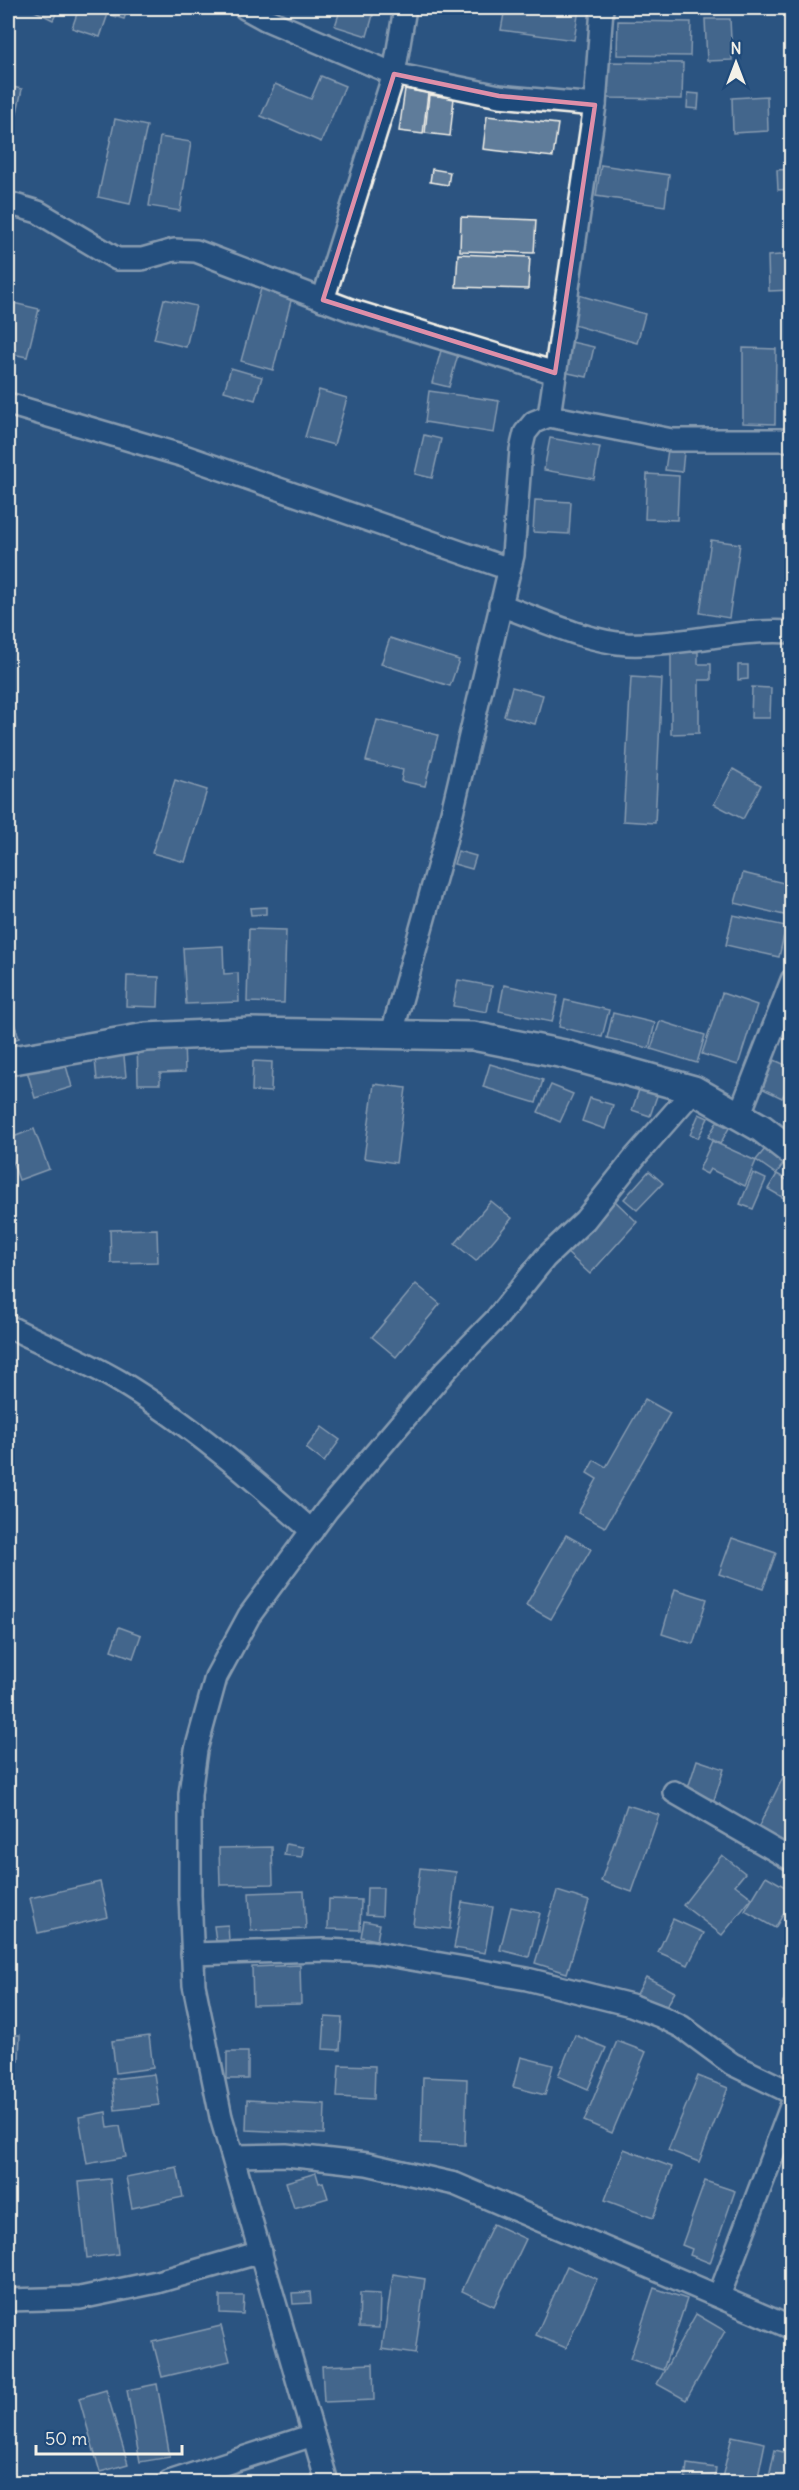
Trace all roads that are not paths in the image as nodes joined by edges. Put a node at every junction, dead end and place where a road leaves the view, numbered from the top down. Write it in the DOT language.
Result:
graph roads {
  1 [pos="245,8"];
  2 [pos="405,8"];
  3 [pos="602,8"];
  4 [pos="394,74"];
  5 [pos="595,105"];
  6 [pos="8,203"];
  7 [pos="323,300"];
  8 [pos="555,373"];
  9 [pos="8,404"];
  10 [pos="549,416"];
  11 [pos="792,440"];
  12 [pos="509,569"];
  13 [pos="500,605"];
  14 [pos="792,632"];
  15 [pos="792,980"];
  16 [pos="392,1033"];
  17 [pos="8,1061"];
  18 [pos="694,1090"];
  19 [pos="739,1116"];
  20 [pos="792,1152"];
  21 [pos="8,1326"];
  22 [pos="312,1531"];
  23 [pos="674,1792"];
  24 [pos="792,1860"];
  25 [pos="192,1954"];
  26 [pos="792,2093"];
  27 [pos="792,2104"];
  28 [pos="234,2156"];
  29 [pos="261,2252"];
  30 [pos="719,2296"];
  31 [pos="8,2300"];
  32 [pos="792,2328"];
  33 [pos="313,2435"];
  34 [pos="169,2482"];
  35 [pos="327,2482"];
  1 -- 4 [label="street"];
  2 -- 4 [label="street"];
  3 -- 5 [label="street"];
  4 -- 5 [label="street"];
  4 -- 7 [label="street"];
  5 -- 8 [label="street"];
  6 -- 7 [label="street"];
  7 -- 8 [label="street"];
  8 -- 10 [label="street"];
  9 -- 12 [label="street"];
  10 -- 11 [label="street"];
  10 -- 12 [label="street"];
  12 -- 13 [label="street"];
  13 -- 14 [label="street"];
  13 -- 16 [label="street"];
  15 -- 19 [label="street"];
  16 -- 17 [label="street"];
  16 -- 18 [label="street"];
  18 -- 19 [label="street"];
  18 -- 22 [label="street"];
  19 -- 20 [label="street"];
  21 -- 22 [label="street"];
  22 -- 25 [label="street"];
  23 -- 24 [label="street"];
  25 -- 26 [label="street"];
  25 -- 28 [label="street"];
  27 -- 30 [label="street"];
  28 -- 29 [label="street"];
  28 -- 30 [label="street"];
  29 -- 31 [label="street"];
  29 -- 33 [label="street"];
  30 -- 32 [label="street"];
  33 -- 34 [label="street"];
  33 -- 35 [label="street"];
}
